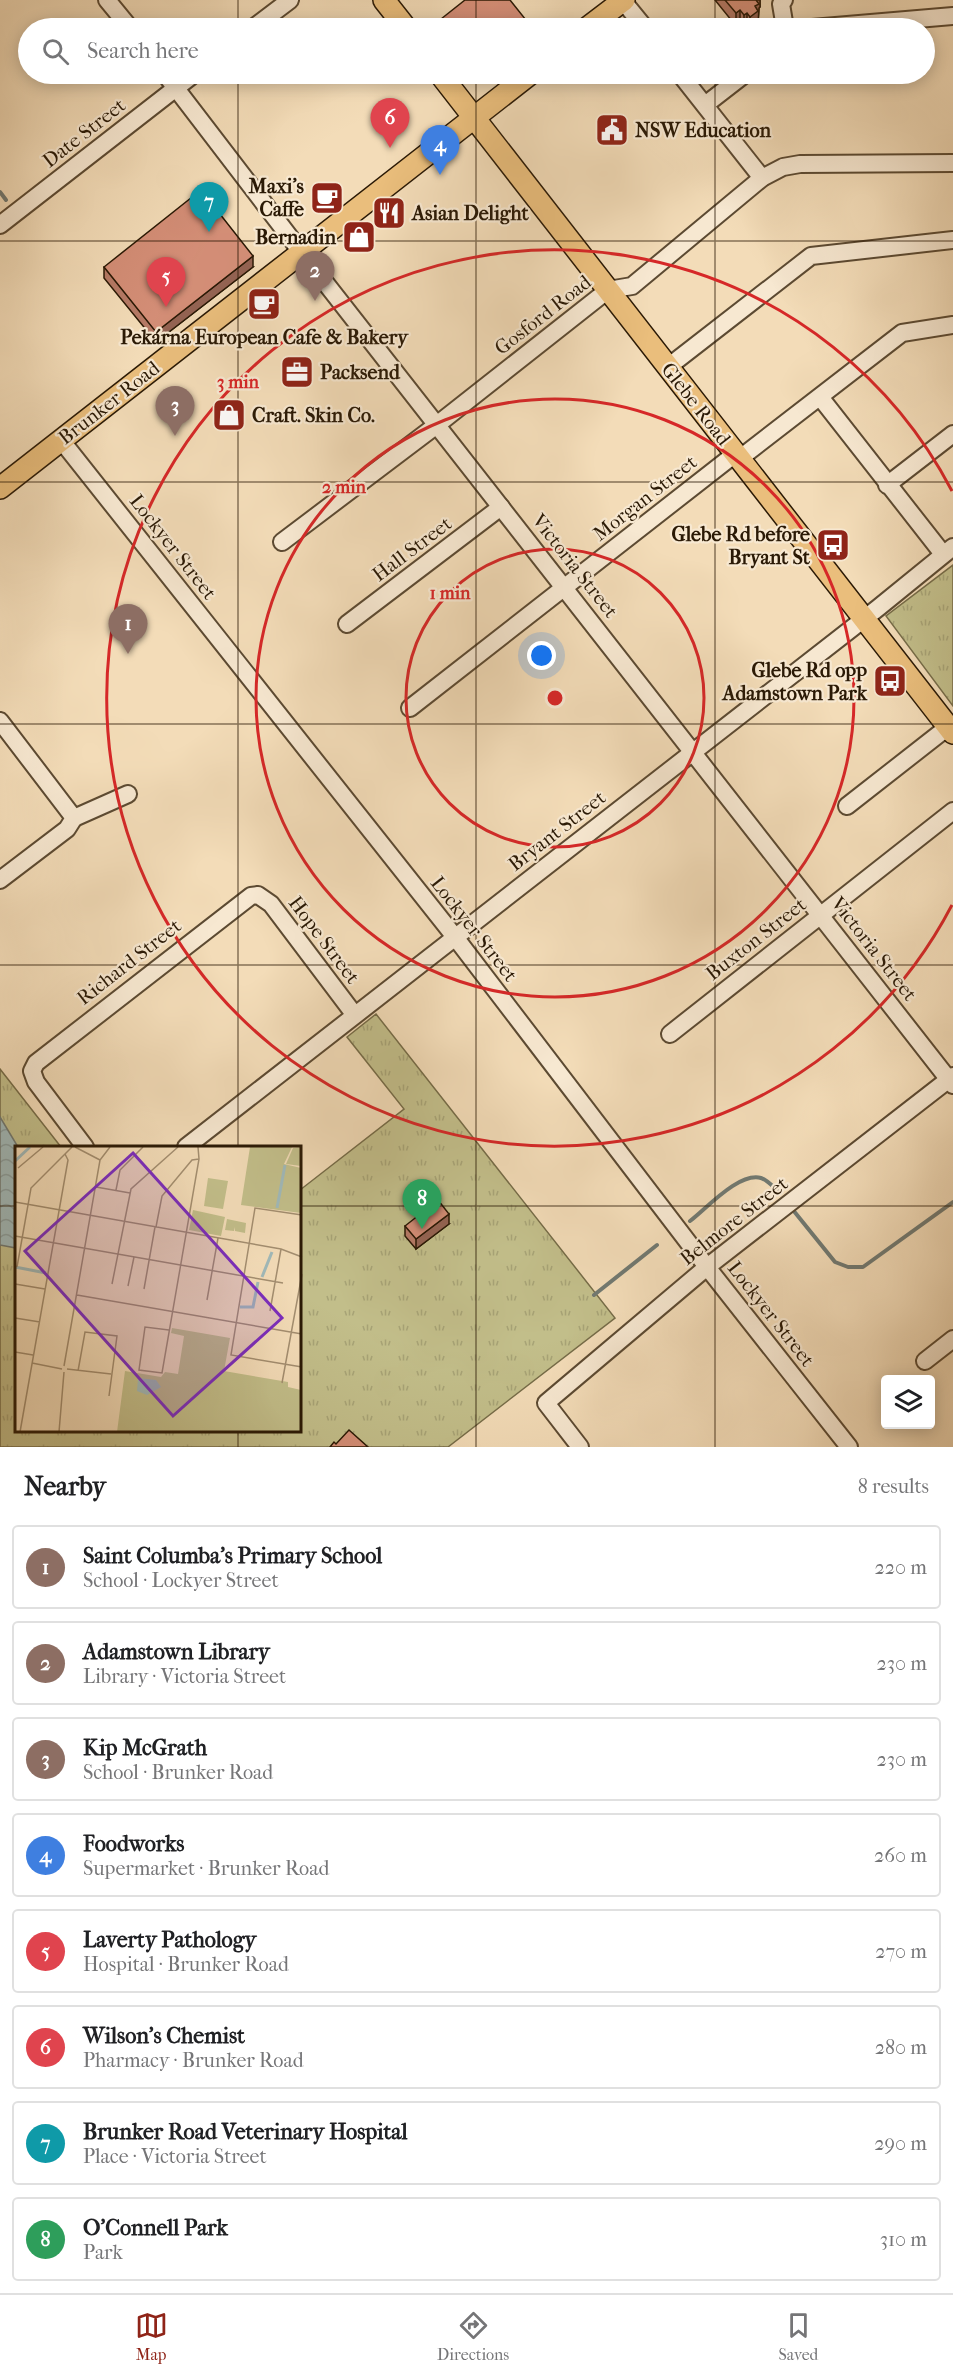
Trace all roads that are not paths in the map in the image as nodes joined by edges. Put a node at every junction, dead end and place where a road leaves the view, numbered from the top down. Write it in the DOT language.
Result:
graph roads {
  1 [pos="107,0"];
  2 [pos="290,0"];
  3 [pos="384,0"];
  4 [pos="623,0"];
  5 [pos="784,0"];
  6 [pos="953,16"];
  7 [pos="122,18"];
  8 [pos="266,18"];
  9 [pos="398,18"];
  10 [pos="600,18"];
  11 [pos="637,18"];
  12 [pos="783,18"];
  13 [pos="930,18"];
  14 [pos="173,84"];
  15 [pos="181,84"];
  16 [pos="448,84"];
  17 [pos="517,84"];
  18 [pos="688,84"];
  19 [pos="732,84"];
  20 [pos="176,88"];
  21 [pos="705,105"];
  22 [pos="474,117"];
  23 [pos="953,163"];
  24 [pos="762,178"];
  25 [pos="0,225"];
  26 [pos="953,240"];
  27 [pos="302,253"];
  28 [pos="608,290"];
  29 [pos="953,325"];
  30 [pos="668,367"];
  31 [pos="820,397"];
  32 [pos="438,424"];
  33 [pos="953,434"];
  34 [pos="61,440"];
  35 [pos="737,457"];
  36 [pos="887,485"];
  37 [pos="0,488"];
  38 [pos="501,507"];
  39 [pos="282,542"];
  40 [pos="948,551"];
  41 [pos="566,588"];
  42 [pos="864,619"];
  43 [pos="347,624"];
  44 [pos="410,708"];
  45 [pos="0,721"];
  46 [pos="951,730"];
  47 [pos="693,752"];
  48 [pos="128,794"];
  49 [pos="847,806"];
  50 [pos="953,811"];
  51 [pos="74,818"];
  52 [pos="0,880"];
  53 [pos="258,895"];
  54 [pos="820,915"];
  55 [pos="455,937"];
  56 [pos="354,1014"];
  57 [pos="670,1034"];
  58 [pos="951,1080"];
  59 [pos="84,1146"];
  60 [pos="187,1146"];
  61 [pos="707,1267"];
  62 [pos="953,1339"];
  63 [pos="925,1361"];
  64 [pos="580,1447"];
  65 [pos="849,1447"];
  1 -- 7 [label="street"];
  2 -- 8 [label="street"];
  3 -- 9 [label="main road"];
  4 -- 10 [label="main road"];
  4 -- 11 [label="street"];
  5 -- 12 [label="street"];
  6 -- 13 [label="street"];
  14 -- 20 [label="street, Victoria Street"];
  15 -- 20 [label="street, Date Street"];
  16 -- 22 [label="main road, Glebe Road"];
  17 -- 22 [label="main road, Brunker Road"];
  18 -- 21 [label="street"];
  19 -- 21 [label="street"];
  20 -- 25 [label="street, Date Street"];
  20 -- 27 [label="street, Victoria Street"];
  21 -- 24 [label="street"];
  22 -- 27 [label="main road, Brunker Road"];
  22 -- 28 [label="main road, Glebe Road"];
  23 -- 24 [label="street, Gosford Road"];
  24 -- 28 [label="street, Gosford Road"];
  26 -- 30 [label="street"];
  27 -- 32 [label="street, Victoria Street"];
  27 -- 34 [label="main road, Brunker Road"];
  28 -- 30 [label="main road, Glebe Road"];
  28 -- 32 [label="street, Gosford Road"];
  29 -- 31 [label="street, Morgan Street"];
  30 -- 35 [label="main road, Glebe Road"];
  31 -- 35 [label="street, Morgan Street"];
  31 -- 36 [label="street"];
  32 -- 38 [label="street, Victoria Street"];
  32 -- 39 [label="street, Gosford Road"];
  33 -- 36 [label="street"];
  34 -- 37 [label="main road, Brunker Road"];
  34 -- 55 [label="street, Lockyer Street"];
  35 -- 41 [label="street, Morgan Street"];
  35 -- 42 [label="main road, Glebe Road"];
  36 -- 40 [label="street"];
  38 -- 41 [label="street, Victoria Street"];
  38 -- 43 [label="street, Hall Street"];
  40 -- 42 [label="street, Bryant Street"];
  41 -- 44 [label="street, Morgan Street"];
  41 -- 47 [label="street, Victoria Street"];
  42 -- 46 [label="main road, Glebe Road"];
  42 -- 47 [label="street, Bryant Street"];
  45 -- 51 [label="street"];
  46 -- 49 [label="street"];
  47 -- 54 [label="street, Victoria Street"];
  47 -- 55 [label="street, Bryant Street"];
  48 -- 51 [label="street"];
  50 -- 54 [label="street, Buxton Street"];
  51 -- 52 [label="street"];
  53 -- 56 [label="street, Hope Street"];
  53 -- 59 [label="street, Richard Street"];
  54 -- 57 [label="street, Buxton Street"];
  54 -- 58 [label="street, Victoria Street"];
  55 -- 56 [label="street, Bryant Street"];
  55 -- 61 [label="street, Lockyer Street"];
  56 -- 60 [label="street, Bryant Street"];
  58 -- 61 [label="street, Belmore Street"];
  61 -- 64 [label="street, Belmore Street"];
  61 -- 65 [label="street, Lockyer Street"];
  62 -- 63 [label="street"];
}
